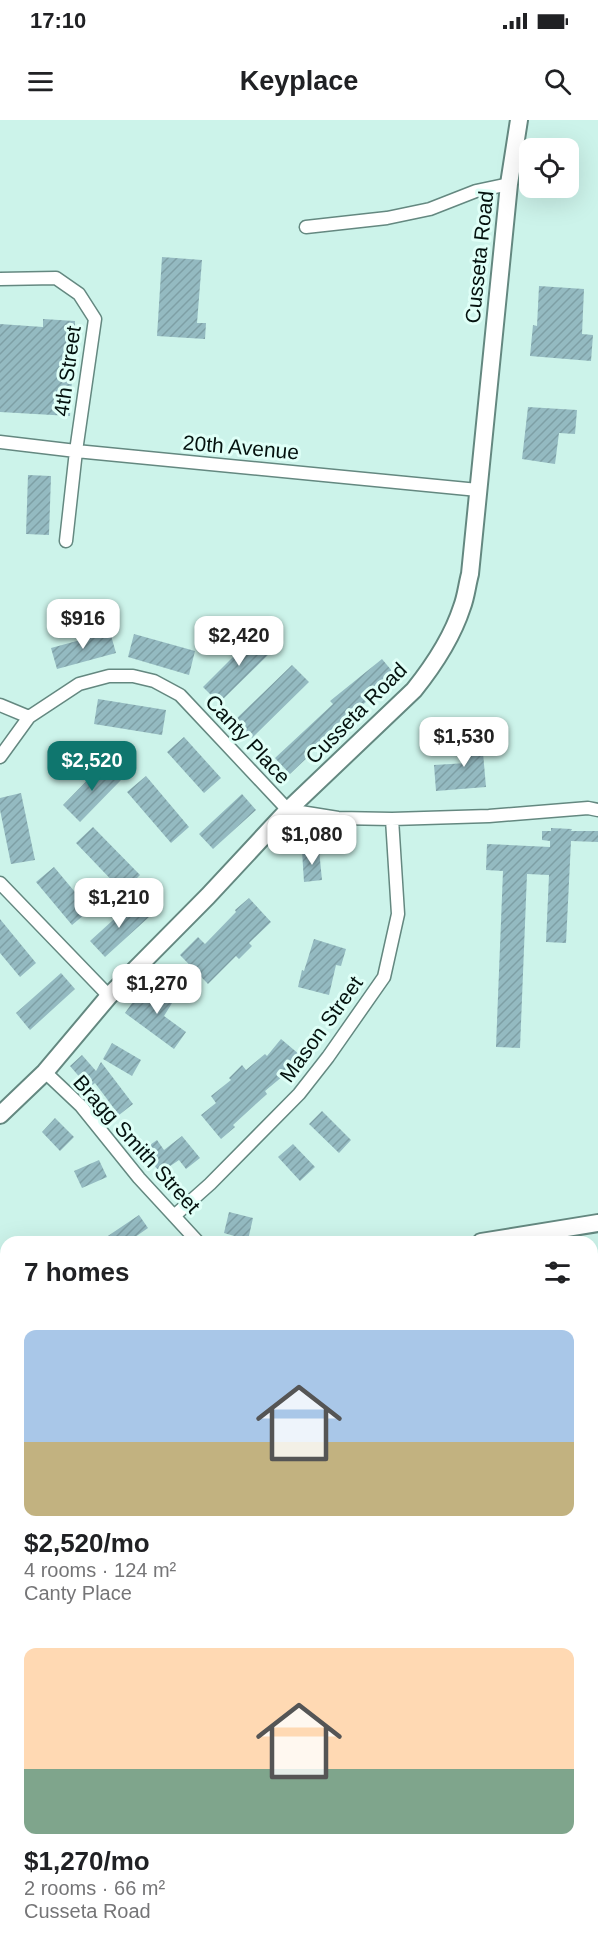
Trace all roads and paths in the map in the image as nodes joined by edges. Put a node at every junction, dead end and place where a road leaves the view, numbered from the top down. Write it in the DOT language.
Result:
graph roads {
  1 [pos="519,120"];
  2 [pos="509,184"];
  3 [pos="306,227"];
  4 [pos="0,279"];
  5 [pos="0,442"];
  6 [pos="76,451"];
  7 [pos="478,490"];
  8 [pos="66,541"];
  9 [pos="0,705"];
  10 [pos="29,717"];
  11 [pos="0,757"];
  12 [pos="288,810"];
  13 [pos="598,810"];
  14 [pos="392,819"];
  15 [pos="0,883"];
  16 [pos="109,996"];
  17 [pos="45,1072"];
  18 [pos="0,1115"];
  19 [pos="174,1216"];
  20 [pos="594,1224"];
  21 [pos="192,1236"];
  22 [pos="519,1236"];
  1 -- 2 [label="street, Cusseta Road"];
  2 -- 3 [label="street"];
  2 -- 7 [label="street, Cusseta Road"];
  4 -- 6 [label="street, 4th Street"];
  5 -- 6 [label="street, 20th Avenue"];
  6 -- 7 [label="street, 20th Avenue"];
  6 -- 8 [label="street, 4th Street"];
  7 -- 12 [label="street, Cusseta Road"];
  9 -- 10 [label="street"];
  10 -- 11 [label="street, Canty Place"];
  10 -- 12 [label="street, Canty Place"];
  12 -- 14 [label="street"];
  12 -- 16 [label="street, Cusseta Road"];
  13 -- 14 [label="street"];
  14 -- 19 [label="street, Mason Street"];
  15 -- 16 [label="street"];
  16 -- 17 [label="street, Cusseta Road"];
  17 -- 18 [label="street, Cusseta Road"];
  17 -- 19 [label="street, Bragg Smith Street"];
  19 -- 21 [label="street, Bragg Smith Street"];
  20 -- 22 [label="street"];
}
